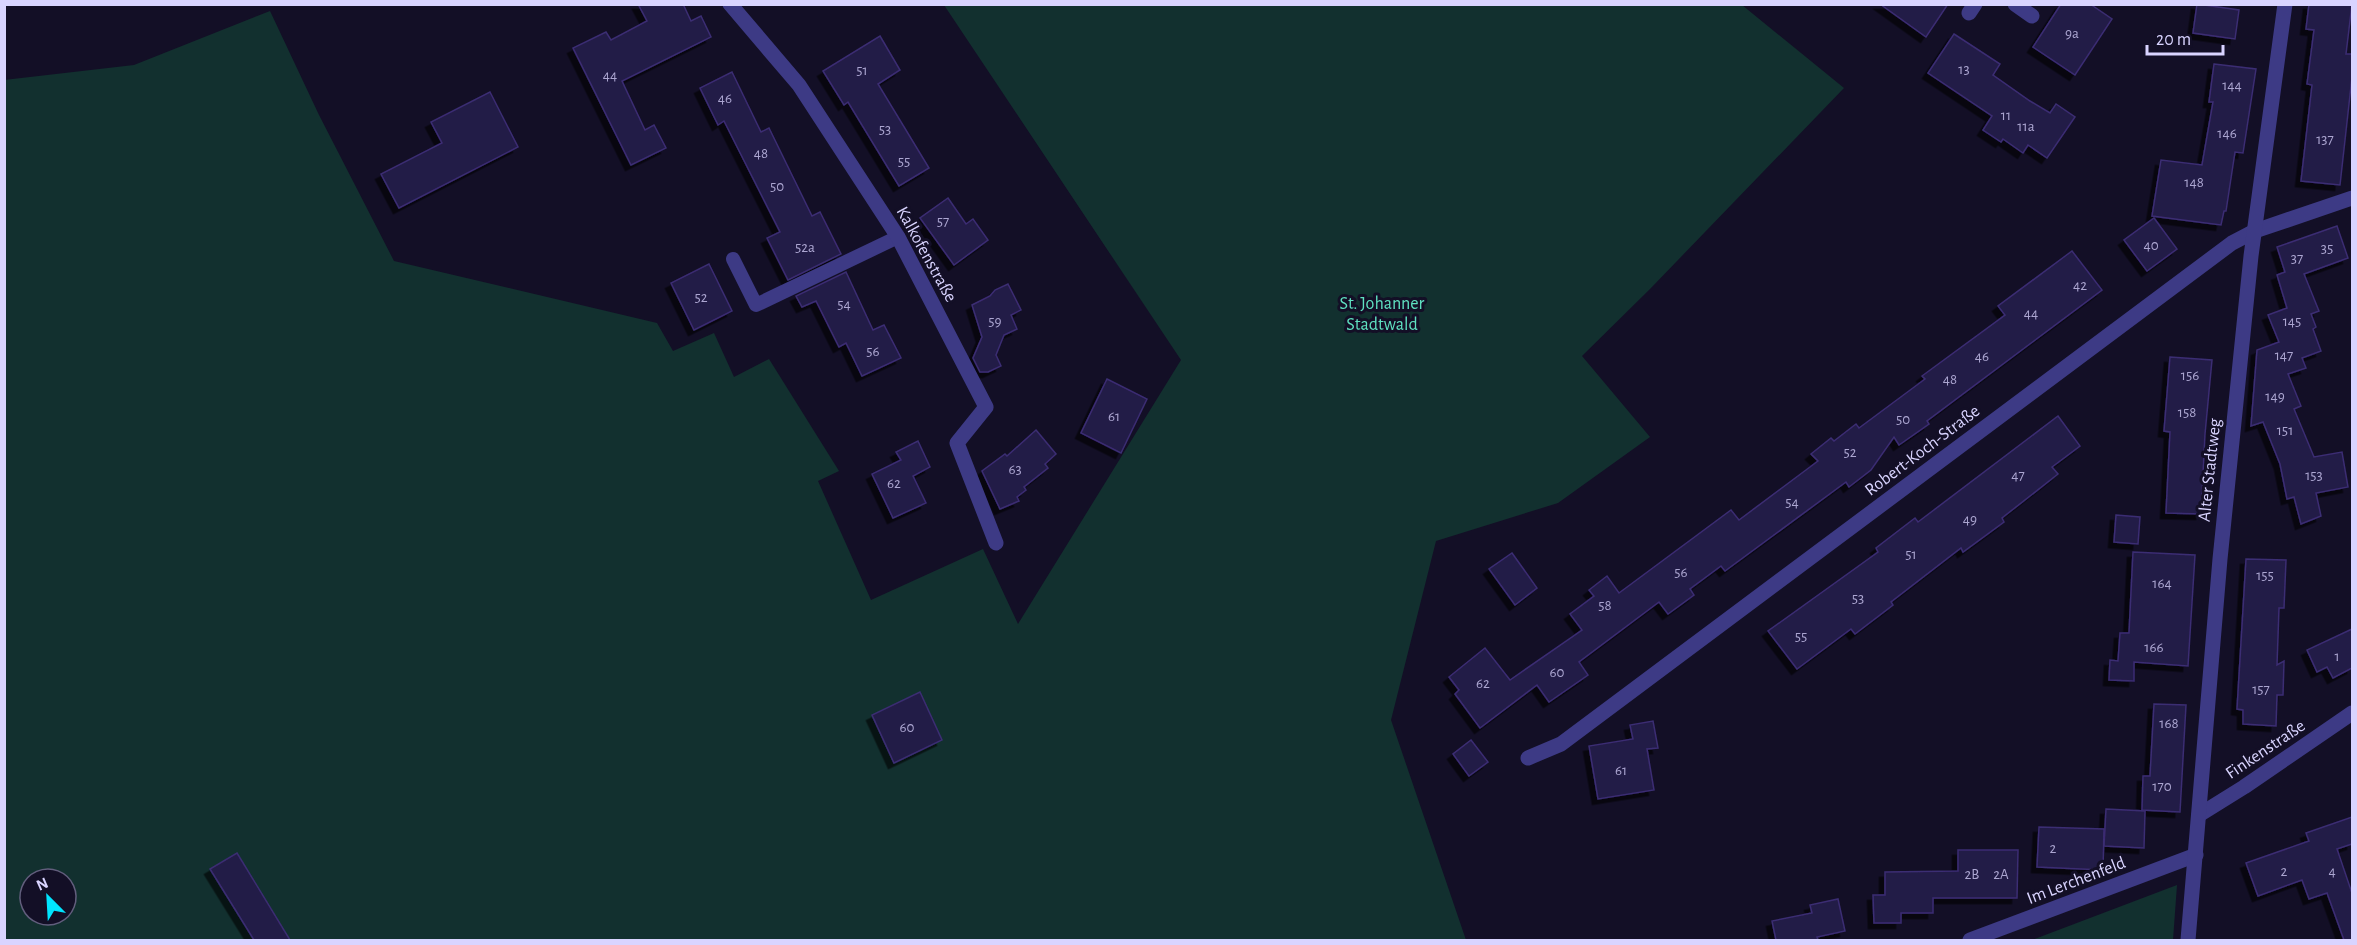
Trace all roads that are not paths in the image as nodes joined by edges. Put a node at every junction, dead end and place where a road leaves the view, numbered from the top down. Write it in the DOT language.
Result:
graph roads {
  1 [pos="730,4"];
  2 [pos="2015,4"];
  3 [pos="2285,4"];
  4 [pos="2032,16"];
  5 [pos="2352,198"];
  6 [pos="2255,231"];
  7 [pos="898,237"];
  8 [pos="733,259"];
  9 [pos="996,543"];
  10 [pos="2352,713"];
  11 [pos="1528,758"];
  12 [pos="2199,815"];
  13 [pos="2196,855"];
  14 [pos="1970,940"];
  15 [pos="2188,940"];
  1 -- 7 [label="street, Kalkofenstraße"];
  2 -- 4 [label="street"];
  3 -- 6 [label="street, Alter Stadtweg"];
  5 -- 6 [label="street, Robert-Koch-Straße"];
  6 -- 11 [label="street, Robert-Koch-Straße"];
  6 -- 12 [label="street, Alter Stadtweg"];
  7 -- 8 [label="lane"];
  7 -- 9 [label="street, Kalkofenstraße"];
  10 -- 12 [label="street, Finkenstraße"];
  12 -- 13 [label="street, Alter Stadtweg"];
  13 -- 14 [label="street, Im Lerchenfeld"];
  13 -- 15 [label="street, Alter Stadtweg"];
}
